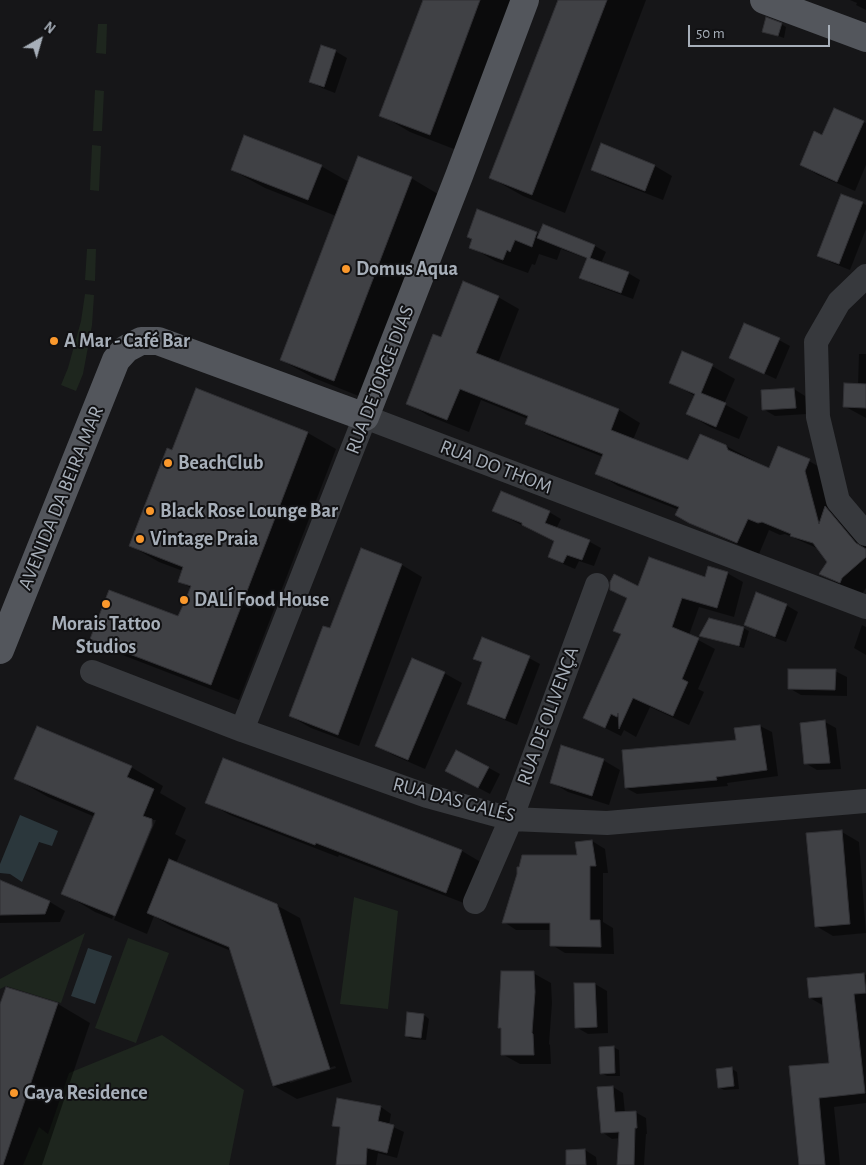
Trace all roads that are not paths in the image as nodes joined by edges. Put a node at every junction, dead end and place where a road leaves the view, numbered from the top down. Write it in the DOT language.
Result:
graph roads {
  1 [pos="525,0"];
  2 [pos="764,0"];
  3 [pos="866,38"];
  4 [pos="866,276"];
  5 [pos="126,349"];
  6 [pos="365,418"];
  7 [pos="866,534"];
  8 [pos="597,585"];
  9 [pos="866,607"];
  10 [pos="0,650"];
  11 [pos="92,672"];
  12 [pos="242,730"];
  13 [pos="866,801"];
  14 [pos="511,818"];
  15 [pos="475,902"];
  1 -- 6 [label="main road, RUA DE JORGE DIAS"];
  2 -- 3 [label="main road"];
  4 -- 7 [label="street"];
  5 -- 6 [label="main road, RUA DO THOM"];
  5 -- 10 [label="main road, AVENIDA DA BEIRA MAR"];
  6 -- 9 [label="street, RUA DO THOM"];
  6 -- 12 [label="street, RUA DE JORGE DIAS"];
  8 -- 14 [label="street, RUA DE OLIVENÇA"];
  11 -- 12 [label="street, RUA DAS GALÉS"];
  12 -- 14 [label="street, RUA DAS GALÉS"];
  13 -- 14 [label="street, RUA DAS GALÉS"];
  14 -- 15 [label="street, RUA DE OLIVENÇA"];
}
